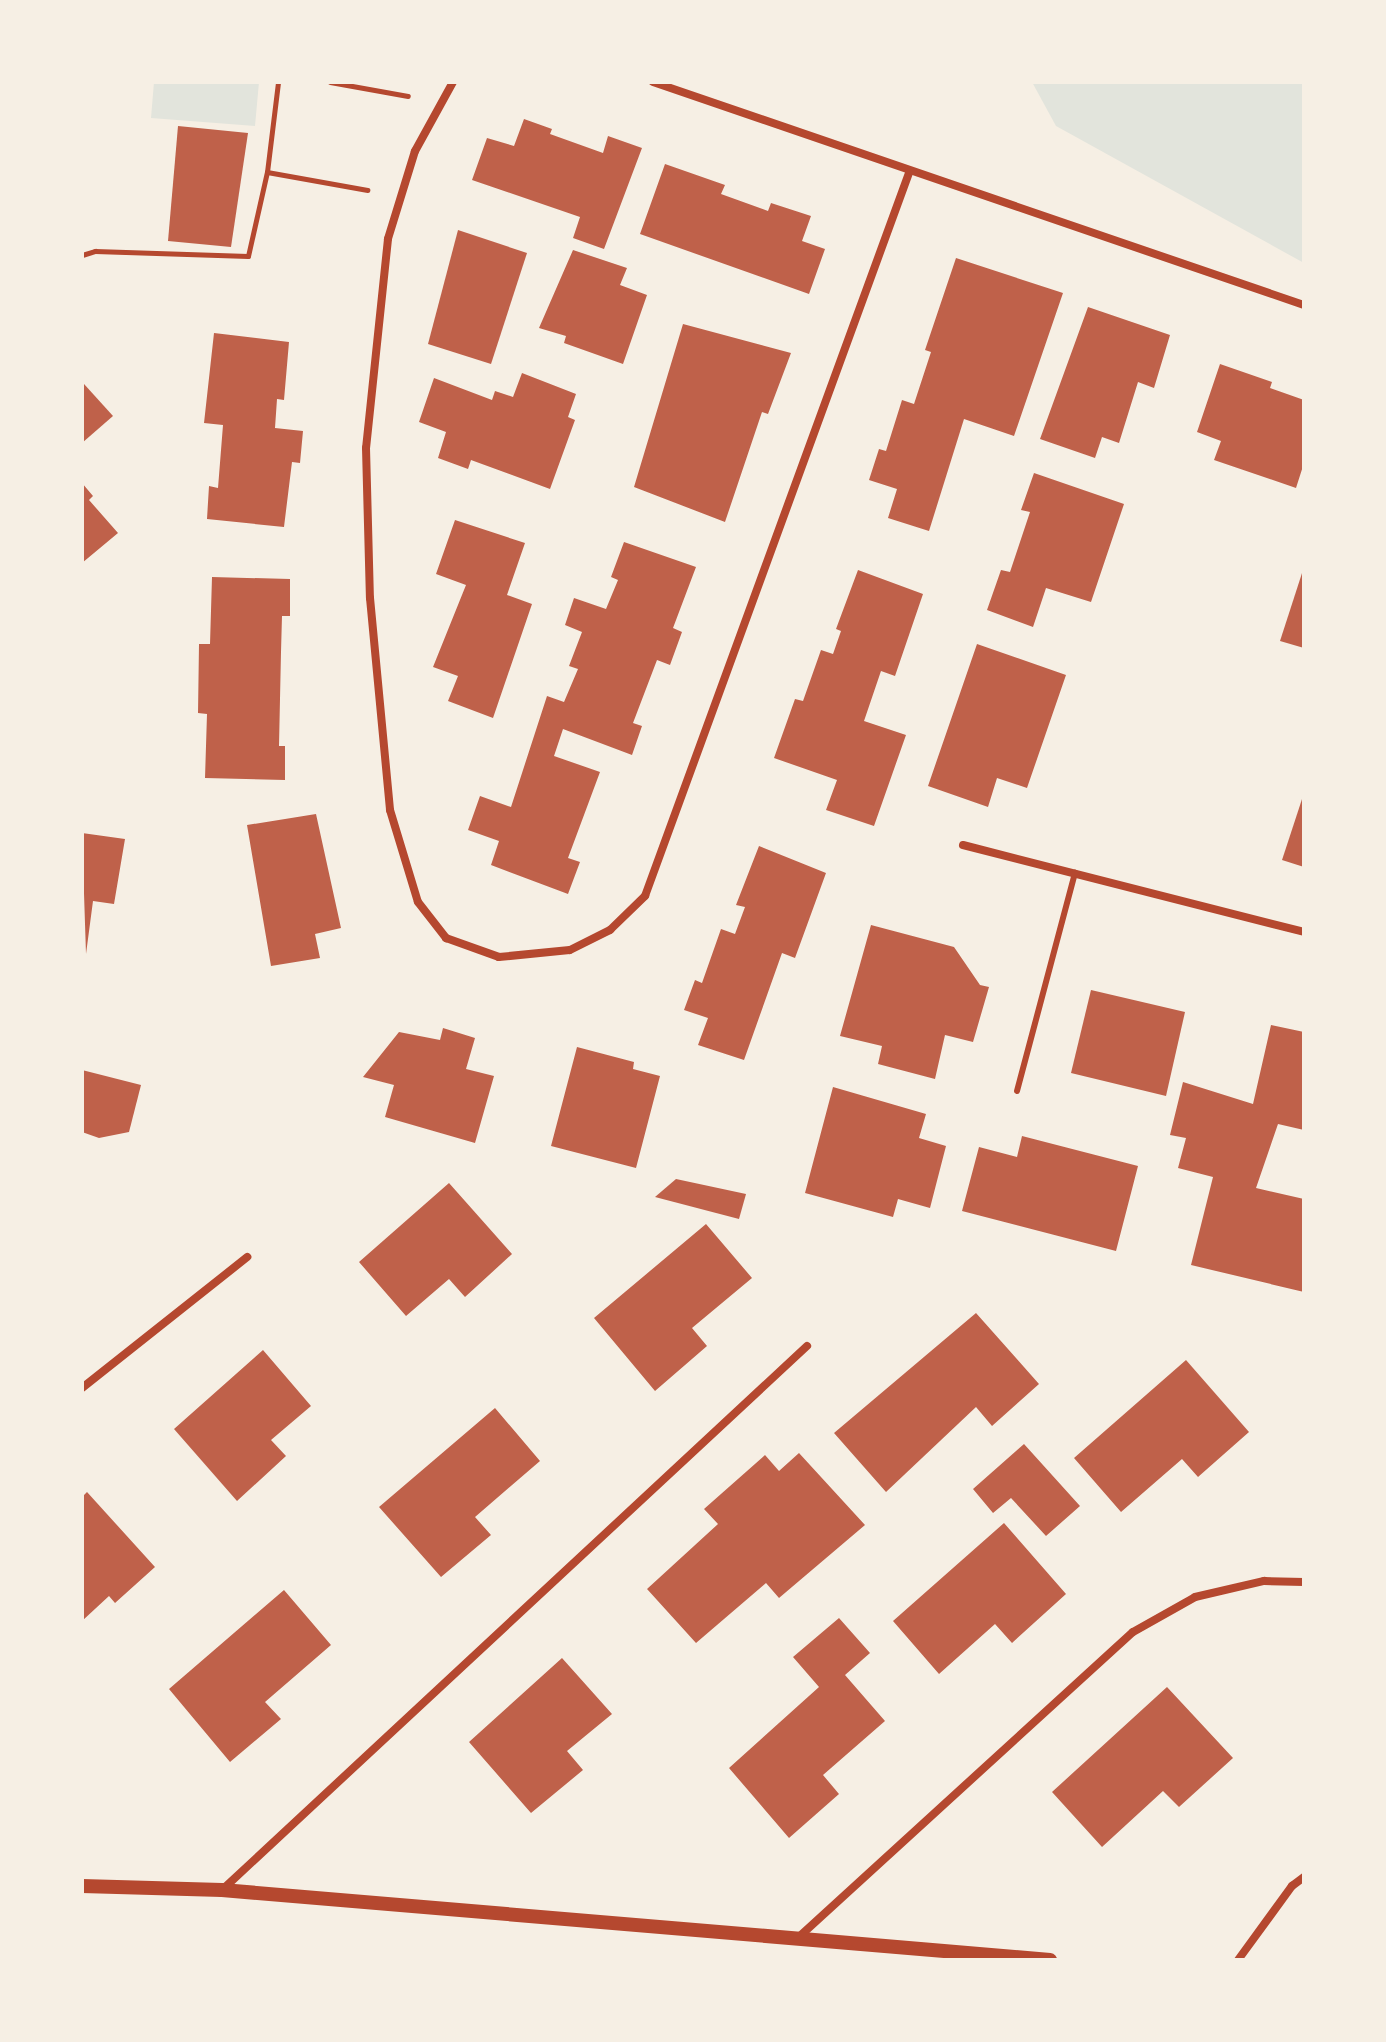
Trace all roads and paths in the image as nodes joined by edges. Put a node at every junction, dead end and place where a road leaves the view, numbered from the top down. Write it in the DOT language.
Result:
graph roads {
  1 [pos="278,82"];
  2 [pos="330,82"];
  3 [pos="453,82"];
  4 [pos="653,82"];
  5 [pos="440,102"];
  6 [pos="267,172"];
  7 [pos="909,173"];
  8 [pos="400,196"];
  9 [pos="82,255"];
  10 [pos="1304,305"];
  11 [pos="963,845"];
  12 [pos="1075,873"];
  13 [pos="1304,932"];
  14 [pos="1017,1091"];
  15 [pos="247,1257"];
  16 [pos="807,1346"];
  17 [pos="82,1388"];
  18 [pos="1304,1582"];
  19 [pos="1304,1877"];
  20 [pos="82,1886"];
  21 [pos="222,1890"];
  22 [pos="801,1935"];
  23 [pos="1050,1960"];
  24 [pos="1238,1960"];
  1 -- 6 [label="path"];
  2 -- 5 [label="path"];
  3 -- 5 [label="street"];
  4 -- 7 [label="street"];
  5 -- 8 [label="street"];
  6 -- 8 [label="path"];
  6 -- 9 [label="path"];
  7 -- 8 [label="street"];
  7 -- 10 [label="street"];
  11 -- 12 [label="street"];
  12 -- 13 [label="street"];
  12 -- 14 [label="lane"];
  15 -- 17 [label="street"];
  16 -- 21 [label="street"];
  18 -- 22 [label="street"];
  19 -- 24 [label="street"];
  20 -- 21 [label="street"];
  21 -- 22 [label="street"];
  22 -- 23 [label="street"];
}
